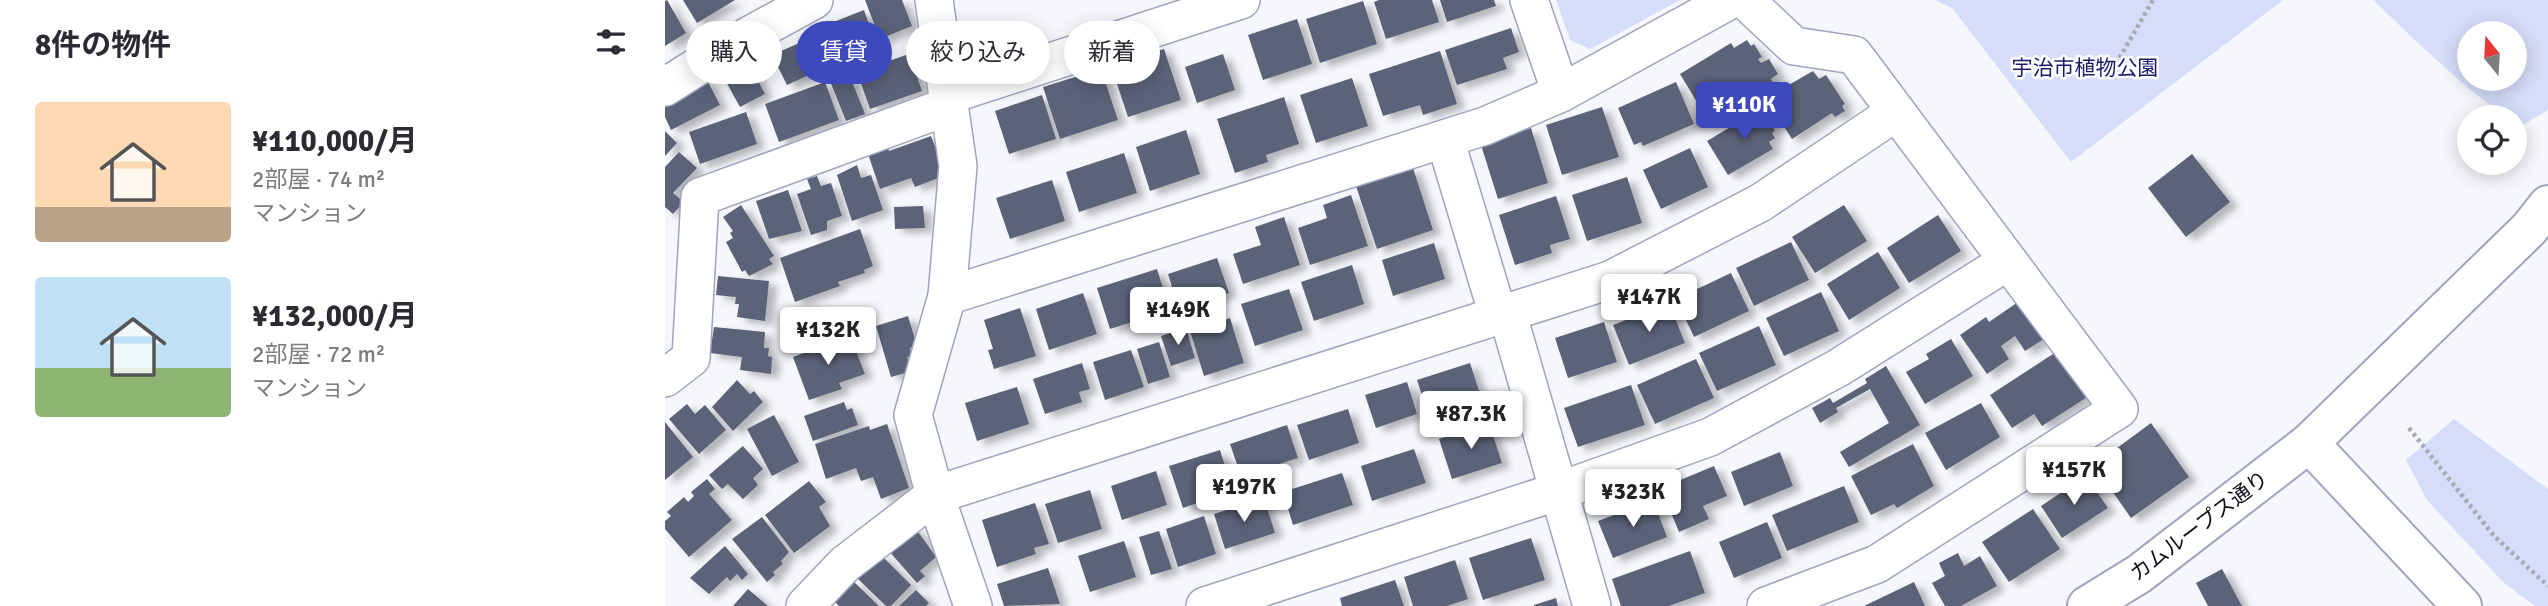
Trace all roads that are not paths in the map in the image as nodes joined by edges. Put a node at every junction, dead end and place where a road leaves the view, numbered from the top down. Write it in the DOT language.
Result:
graph roads {
  1 [pos="814,0"];
  2 [pos="934,0"];
  3 [pos="1241,0"];
  4 [pos="1529,0"];
  5 [pos="1730,0"];
  6 [pos="1745,0"];
  7 [pos="665,87"];
  8 [pos="1561,93"];
  9 [pos="949,100"];
  10 [pos="1896,112"];
  11 [pos="1445,139"];
  12 [pos="2548,205"];
  13 [pos="2008,261"];
  14 [pos="947,296"];
  15 [pos="1503,313"];
  16 [pos="665,378"];
  17 [pos="2309,443"];
  18 [pos="1559,491"];
  19 [pos="935,495"];
  20 [pos="966,602"];
  21 [pos="805,606"];
  22 [pos="1206,606"];
  23 [pos="1592,606"];
  24 [pos="1766,606"];
  25 [pos="2087,606"];
  26 [pos="2462,606"];
  1 -- 7 [label="street"];
  2 -- 9 [label="street"];
  3 -- 9 [label="street"];
  4 -- 8 [label="street"];
  5 -- 8 [label="street"];
  6 -- 10 [label="street"];
  8 -- 11 [label="street"];
  9 -- 14 [label="street"];
  9 -- 16 [label="street"];
  10 -- 13 [label="street"];
  10 -- 15 [label="street"];
  11 -- 14 [label="street"];
  11 -- 15 [label="street"];
  12 -- 17 [label="street, カムループス通り"];
  13 -- 18 [label="street"];
  13 -- 24 [label="street"];
  14 -- 19 [label="street"];
  15 -- 18 [label="street"];
  15 -- 19 [label="street"];
  17 -- 25 [label="street, カムループス通り"];
  17 -- 26 [label="street"];
  18 -- 22 [label="street"];
  18 -- 23 [label="street"];
  19 -- 20 [label="street"];
  19 -- 21 [label="street"];
}
